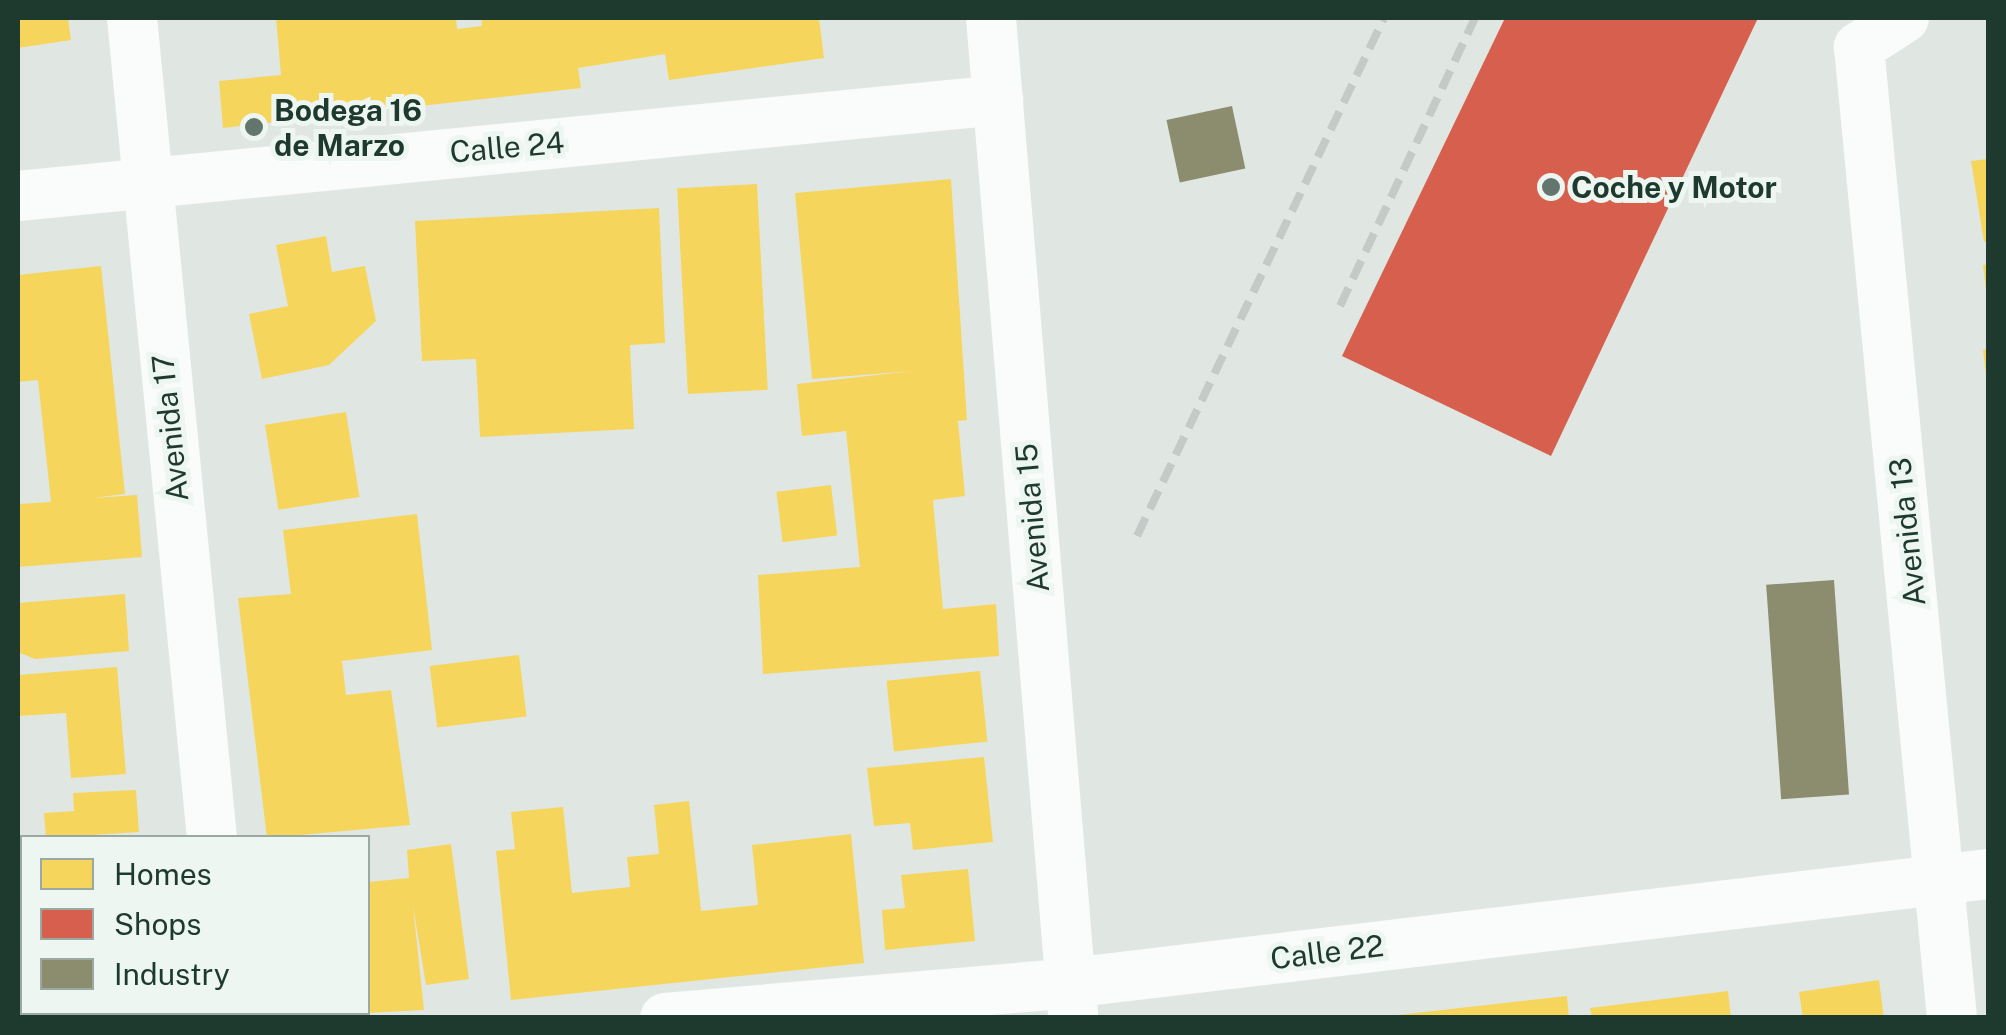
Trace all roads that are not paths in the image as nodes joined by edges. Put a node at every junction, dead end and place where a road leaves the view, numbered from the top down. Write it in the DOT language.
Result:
graph roads {
  1 [pos="132,18"];
  2 [pos="991,18"];
  3 [pos="1904,18"];
  4 [pos="998,100"];
  5 [pos="146,182"];
  6 [pos="18,196"];
  7 [pos="212,835"];
  8 [pos="1965,876"];
  9 [pos="1072,1000"];
  10 [pos="665,1018"];
  11 [pos="1952,1018"];
  1 -- 5 [label="street, Avenida 17"];
  2 -- 4 [label="street, Avenida 15"];
  3 -- 8 [label="street, Avenida 13"];
  4 -- 5 [label="street, Calle 24"];
  4 -- 9 [label="street, Avenida 15"];
  5 -- 6 [label="street, Calle 24"];
  5 -- 7 [label="street, Avenida 17"];
  8 -- 9 [label="street, Calle 22"];
  8 -- 11 [label="street, Avenida 13"];
  9 -- 10 [label="street, Calle 22"];
}
